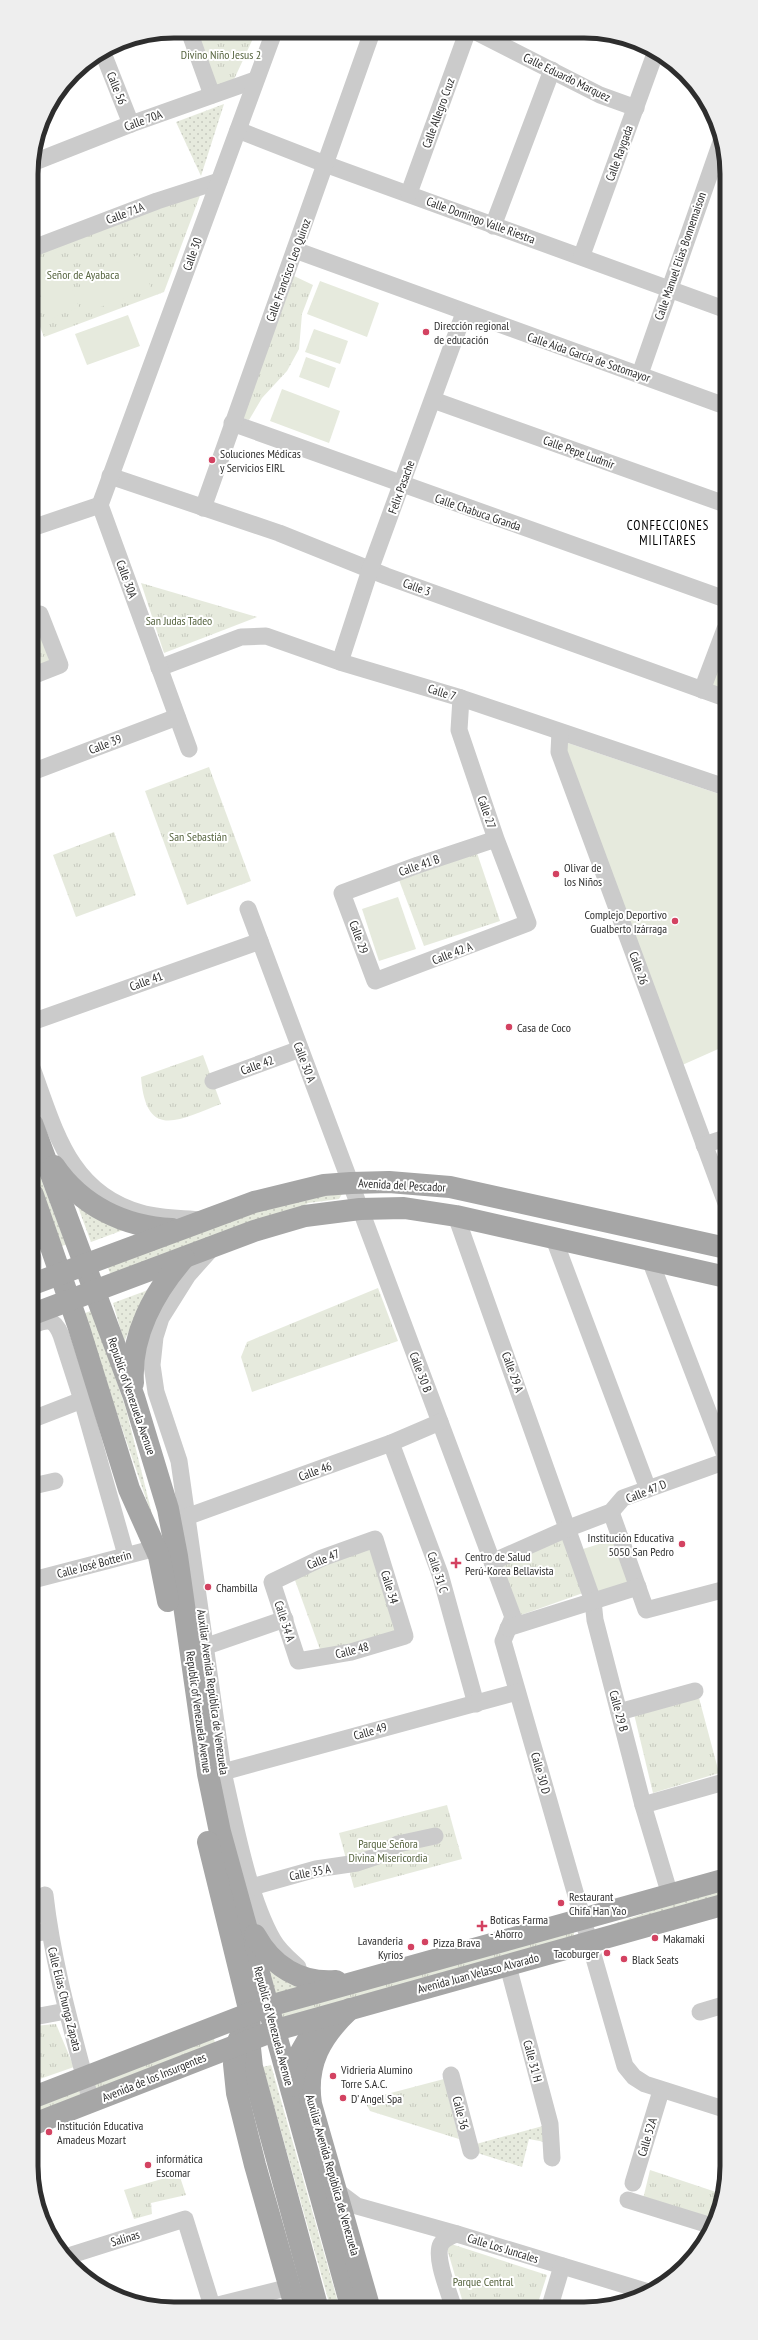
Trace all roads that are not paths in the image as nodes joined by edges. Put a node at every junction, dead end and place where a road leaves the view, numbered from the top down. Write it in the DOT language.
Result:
graph roads {
  1 [pos="192,38"];
  2 [pos="271,38"];
  3 [pos="370,38"];
  4 [pos="465,38"];
  5 [pos="488,38"];
  6 [pos="105,57"];
  7 [pos="654,58"];
  8 [pos="552,70"];
  9 [pos="255,80"];
  10 [pos="212,95"];
  11 [pos="636,108"];
  12 [pos="131,124"];
  13 [pos="238,130"];
  14 [pos="718,151"];
  15 [pos="39,159"];
  16 [pos="325,164"];
  17 [pos="219,181"];
  18 [pos="409,193"];
  19 [pos="493,226"];
  20 [pos="38,246"];
  21 [pos="295,250"];
  22 [pos="582,256"];
  23 [pos="669,288"];
  24 [pos="720,307"];
  25 [pos="464,313"];
  26 [pos="640,374"];
  27 [pos="433,400"];
  28 [pos="720,404"];
  29 [pos="232,423"];
  30 [pos="110,476"];
  31 [pos="402,484"];
  32 [pos="720,502"];
  33 [pos="100,505"];
  34 [pos="204,508"];
  35 [pos="38,526"];
  36 [pos="370,570"];
  37 [pos="720,597"];
  38 [pos="38,619"];
  39 [pos="720,642"];
  40 [pos="340,662"];
  41 [pos="159,668"];
  42 [pos="38,674"];
  43 [pos="702,690"];
  44 [pos="720,696"];
  45 [pos="461,698"];
  46 [pos="177,717"];
  47 [pos="560,732"];
  48 [pos="189,750"];
  49 [pos="38,770"];
  50 [pos="720,784"];
  51 [pos="496,839"];
  52 [pos="342,893"];
  53 [pos="248,909"];
  54 [pos="528,923"];
  55 [pos="260,941"];
  56 [pos="375,981"];
  57 [pos="38,1020"];
  58 [pos="300,1049"];
  59 [pos="213,1081"];
  60 [pos="38,1084"];
  61 [pos="38,1136"];
  62 [pos="38,1137"];
  63 [pos="720,1140"];
  64 [pos="704,1145"];
  65 [pos="720,1181"];
  66 [pos="350,1183"];
  67 [pos="360,1209"];
  68 [pos="38,1212"];
  69 [pos="456,1216"];
  70 [pos="204,1220"];
  71 [pos="178,1229"];
  72 [pos="554,1238"];
  73 [pos="216,1245"];
  74 [pos="720,1247"];
  75 [pos="185,1257"];
  76 [pos="650,1260"];
  77 [pos="85,1264"];
  78 [pos="60,1274"];
  79 [pos="720,1276"];
  80 [pos="38,1282"];
  81 [pos="95,1291"];
  82 [pos="69,1300"];
  83 [pos="38,1312"];
  84 [pos="38,1324"];
  85 [pos="134,1397"];
  86 [pos="82,1400"];
  87 [pos="38,1417"];
  88 [pos="440,1422"];
  89 [pos="391,1443"];
  90 [pos="720,1444"];
  91 [pos="720,1462"];
  92 [pos="55,1481"];
  93 [pos="38,1485"];
  94 [pos="648,1489"];
  95 [pos="611,1512"];
  96 [pos="189,1516"];
  97 [pos="569,1528"];
  98 [pos="375,1539"];
  99 [pos="156,1548"];
  100 [pos="126,1556"];
  101 [pos="492,1562"];
  102 [pos="38,1579"];
  103 [pos="272,1582"];
  104 [pos="638,1587"];
  105 [pos="720,1591"];
  106 [pos="593,1601"];
  107 [pos="285,1619"];
  108 [pos="508,1628"];
  109 [pos="406,1636"];
  110 [pos="204,1647"];
  111 [pos="298,1661"];
  112 [pos="695,1691"];
  113 [pos="517,1692"];
  114 [pos="476,1704"];
  115 [pos="619,1712"];
  116 [pos="223,1772"];
  117 [pos="720,1783"];
  118 [pos="643,1805"];
  119 [pos="435,1836"];
  120 [pos="720,1881"];
  121 [pos="252,1886"];
  122 [pos="45,1895"];
  123 [pos="670,1895"];
  124 [pos="720,1906"];
  125 [pos="244,1913"];
  126 [pos="583,1920"];
  127 [pos="41,1932"];
  128 [pos="590,1942"];
  129 [pos="508,1966"];
  130 [pos="380,1975"];
  131 [pos="344,1980"];
  132 [pos="720,2006"];
  133 [pos="350,2008"];
  134 [pos="260,2010"];
  135 [pos="66,2011"];
  136 [pos="700,2012"];
  137 [pos="38,2016"];
  138 [pos="323,2016"];
  139 [pos="276,2030"];
  140 [pos="243,2041"];
  141 [pos="451,2075"];
  142 [pos="85,2076"];
  143 [pos="291,2089"];
  144 [pos="661,2091"];
  145 [pos="38,2095"];
  146 [pos="91,2102"];
  147 [pos="720,2108"];
  148 [pos="38,2122"];
  149 [pos="471,2151"];
  150 [pos="552,2158"];
  151 [pos="633,2183"];
  152 [pos="628,2200"];
  153 [pos="351,2214"];
  154 [pos="707,2224"];
  155 [pos="456,2234"];
  156 [pos="71,2255"];
  157 [pos="562,2266"];
  158 [pos="641,2290"];
  159 [pos="293,2296"];
  160 [pos="212,2302"];
  161 [pos="245,2302"];
  162 [pos="316,2302"];
  163 [pos="350,2302"];
  164 [pos="369,2302"];
  165 [pos="452,2302"];
  166 [pos="551,2302"];
  1 -- 10 [label="street"];
  2 -- 9 [label="street, Calle 30"];
  3 -- 16 [label="street, Calle Francisco Leo Quiroz"];
  4 -- 18 [label="street, Calle Allegro Cruz"];
  5 -- 8 [label="street, Calle Eduardo Marquez"];
  6 -- 12 [label="street, Calle 56"];
  7 -- 11 [label="street, Calle Raygada"];
  8 -- 11 [label="street, Calle Eduardo Marquez"];
  8 -- 19 [label="street"];
  9 -- 10 [label="street, Calle 70A"];
  9 -- 13 [label="street, Calle 30"];
  10 -- 12 [label="street, Calle 70A"];
  11 -- 22 [label="street, Calle Raygada"];
  12 -- 15 [label="street, Calle 70A"];
  13 -- 16 [label="street, Calle Domingo Valle Riestra"];
  13 -- 17 [label="street, Calle 30"];
  14 -- 23 [label="street, Calle Manuel Elias Bonnemaison"];
  16 -- 18 [label="street, Calle Domingo Valle Riestra"];
  16 -- 21 [label="street, Calle Francisco Leo Quiroz"];
  17 -- 20 [label="street, Calle 71A"];
  17 -- 30 [label="street, Calle 30"];
  18 -- 19 [label="street, Calle Domingo Valle Riestra"];
  19 -- 22 [label="street, Calle Domingo Valle Riestra"];
  21 -- 25 [label="street, Calle Aída García de Sotomayor"];
  21 -- 29 [label="street, Calle Francisco Leo Quiroz"];
  22 -- 23 [label="street, Calle Domingo Valle Riestra"];
  23 -- 24 [label="street, Calle Domingo Valle Riestra"];
  23 -- 26 [label="street, Calle Manuel Elias Bonnemaison"];
  25 -- 26 [label="street, Calle Aída García de Sotomayor"];
  25 -- 27 [label="street, Felix Pasache"];
  26 -- 28 [label="street, Calle Aída García de Sotomayor"];
  27 -- 31 [label="street, Felix Pasache"];
  27 -- 32 [label="street, Calle Pepe Ludmir"];
  29 -- 31 [label="street, Calle Chabuca Granda"];
  29 -- 34 [label="street, Calle Francisco Leo Quiroz"];
  30 -- 33 [label="street"];
  30 -- 34 [label="street, Calle 3"];
  31 -- 36 [label="street, Felix Pasache"];
  31 -- 37 [label="street, Calle Chabuca Granda"];
  33 -- 35 [label="street"];
  33 -- 41 [label="street, Calle 30A"];
  34 -- 36 [label="street, Calle 3"];
  36 -- 40 [label="street, Felix Pasache"];
  36 -- 43 [label="street, Calle 3"];
  38 -- 42 [label="street"];
  39 -- 43 [label="street"];
  40 -- 41 [label="street, Calle 7"];
  40 -- 45 [label="street, Calle 7"];
  41 -- 46 [label="street, Calle 30A"];
  43 -- 44 [label="street, Calle 3"];
  45 -- 47 [label="street, Calle 7"];
  45 -- 51 [label="street, Calle 27"];
  46 -- 48 [label="street, Calle 30A"];
  46 -- 49 [label="street, Calle 39"];
  47 -- 50 [label="street, Calle 7"];
  47 -- 64 [label="street, Calle 26"];
  51 -- 52 [label="street, Calle 41 B"];
  51 -- 54 [label="street, Calle 27"];
  52 -- 56 [label="street, Calle 29"];
  53 -- 55 [label="street"];
  54 -- 56 [label="street, Calle 42 A"];
  55 -- 57 [label="street, Calle 41"];
  55 -- 58 [label="street, Calle 30 A"];
  58 -- 59 [label="street, Calle 42"];
  58 -- 66 [label="street, Calle 30 A"];
  60 -- 70 [label="street"];
  61 -- 71 [label="main road"];
  62 -- 77 [label="main road, Republic of Venezuela Avenue"];
  63 -- 64 [label="street"];
  64 -- 65 [label="street, Calle 26"];
  66 -- 67 [label="street, Calle 30 B"];
  66 -- 70 [label="main road, Avenida del Pescador"];
  66 -- 74 [label="main road, Avenida del Pescador"];
  67 -- 69 [label="main road, Avenida del Pescador"];
  67 -- 73 [label="main road, Avenida del Pescador"];
  67 -- 88 [label="street, Calle 30 B"];
  68 -- 78 [label="main road, Republic of Venezuela Avenue"];
  69 -- 72 [label="main road, Avenida del Pescador"];
  69 -- 97 [label="street, Calle 29 A"];
  70 -- 71 [label="main road, Avenida del Pescador"];
  71 -- 77 [label="main road, Avenida del Pescador"];
  72 -- 76 [label="main road, Avenida del Pescador"];
  72 -- 94 [label="street"];
  73 -- 75 [label="main road, Avenida del Pescador"];
  73 -- 96 [label="street, Auxiliar Avenida República de Venezuela"];
  75 -- 81 [label="main road, Avenida del Pescador"];
  75 -- 85 [label="main road"];
  76 -- 79 [label="main road, Avenida del Pescador"];
  76 -- 90 [label="street"];
  77 -- 78 [label="main road, Avenida del Pescador"];
  77 -- 81 [label="main road, Republic of Venezuela Avenue"];
  78 -- 80 [label="main road, Avenida del Pescador"];
  78 -- 82 [label="main road, Republic of Venezuela Avenue"];
  81 -- 82 [label="main road, Avenida del Pescador"];
  81 -- 85 [label="main road, Republic of Venezuela Avenue"];
  82 -- 83 [label="main road, Avenida del Pescador"];
  82 -- 99 [label="main road, Republic of Venezuela Avenue"];
  84 -- 86 [label="street"];
  85 -- 125 [label="main road, Republic of Venezuela Avenue"];
  86 -- 87 [label="street"];
  86 -- 100 [label="street"];
  88 -- 89 [label="street, Calle 46"];
  88 -- 101 [label="street, Calle 30 B"];
  89 -- 96 [label="street, Calle 46"];
  89 -- 114 [label="street, Calle 31 C"];
  91 -- 94 [label="street, Calle 47 D"];
  92 -- 93 [label="street"];
  94 -- 95 [label="street, Calle 47 D"];
  95 -- 97 [label="street"];
  95 -- 104 [label="street"];
  96 -- 110 [label="street, Auxiliar Avenida República de Venezuela"];
  97 -- 101 [label="street"];
  97 -- 106 [label="street, Calle 29 B"];
  98 -- 103 [label="street, Calle 47"];
  98 -- 109 [label="street, Calle 34"];
  99 -- 100 [label="street, Calle José Botterin"];
  99 -- 134 [label="main road, Republic of Venezuela Avenue"];
  100 -- 102 [label="street, Calle José Botterin"];
  101 -- 108 [label="street, Calle 30 B"];
  103 -- 107 [label="street, Calle 34 A"];
  104 -- 105 [label="street"];
  104 -- 106 [label="street"];
  106 -- 108 [label="street"];
  106 -- 115 [label="street, Calle 29 B"];
  107 -- 110 [label="street"];
  107 -- 111 [label="street, Calle 34 A"];
  108 -- 113 [label="street, Calle 30 D"];
  109 -- 111 [label="street, Calle 48"];
  110 -- 116 [label="street, Auxiliar Avenida República de Venezuela"];
  112 -- 115 [label="street"];
  113 -- 114 [label="street, Calle 49"];
  113 -- 126 [label="street, Calle 30 D"];
  114 -- 116 [label="street, Calle 49"];
  115 -- 118 [label="street, Calle 29 B"];
  116 -- 121 [label="street, Auxiliar Avenida República de Venezuela"];
  117 -- 118 [label="street"];
  118 -- 123 [label="street, Calle 29 B"];
  119 -- 121 [label="street, Calle 35 A"];
  120 -- 123 [label="main road, Avenida Juan Velasco Alvarado"];
  121 -- 131 [label="street, Auxiliar Avenida República de Venezuela"];
  122 -- 127 [label="street, Calle Elías Chunga Zapata"];
  123 -- 126 [label="main road, Avenida Juan Velasco Alvarado"];
  124 -- 128 [label="main road, Avenida Juan Velasco Alvarado"];
  125 -- 131 [label="main road"];
  125 -- 134 [label="main road, Republic of Venezuela Avenue"];
  126 -- 128 [label="street, Calle 30 D"];
  126 -- 130 [label="main road, Avenida Juan Velasco Alvarado"];
  127 -- 135 [label="street, Calle Elías Chunga Zapata"];
  128 -- 129 [label="main road, Avenida Juan Velasco Alvarado"];
  128 -- 144 [label="street, Calle 30 D"];
  129 -- 133 [label="main road, Avenida Juan Velasco Alvarado"];
  129 -- 150 [label="street, Calle 31 H"];
  130 -- 131 [label="street, Auxiliar Avenida República de Venezuela"];
  130 -- 134 [label="main road, Avenida Juan Velasco Alvarado"];
  132 -- 136 [label="street"];
  133 -- 138 [label="main road, Avenida Juan Velasco Alvarado"];
  133 -- 153 [label="main road, Auxiliar Avenida República de Venezuela"];
  134 -- 139 [label="main road, Republic of Venezuela Avenue"];
  134 -- 140 [label="main road, Republic of Venezuela Avenue"];
  134 -- 142 [label="main road, Avenida de los Insurgentes"];
  135 -- 137 [label="street"];
  135 -- 142 [label="street, Calle Elías Chunga Zapata"];
  138 -- 139 [label="main road, Avenida Juan Velasco Alvarado"];
  138 -- 143 [label="main road"];
  139 -- 140 [label="main road, Avenida de los Insurgentes"];
  139 -- 143 [label="main road, Republic of Venezuela Avenue"];
  140 -- 146 [label="main road, Avenida de los Insurgentes"];
  140 -- 159 [label="main road"];
  140 -- 162 [label="main road, Republic of Venezuela Avenue"];
  141 -- 149 [label="street, Calle 36"];
  142 -- 145 [label="main road, Avenida de los Insurgentes"];
  142 -- 146 [label="street, Calle Elías Chunga Zapata"];
  143 -- 163 [label="main road, Republic of Venezuela Avenue"];
  144 -- 147 [label="street, Calle 30 D"];
  144 -- 151 [label="street, Calle 52A"];
  146 -- 148 [label="main road, Avenida de los Insurgentes"];
  152 -- 154 [label="street"];
  153 -- 155 [label="street, Calle Los Juncales"];
  153 -- 164 [label="main road, Auxiliar Avenida República de Venezuela"];
  155 -- 157 [label="street, Calle Los Juncales"];
  155 -- 165 [label="street"];
  156 -- 160 [label="street, Salinas"];
  157 -- 158 [label="street, Calle Los Juncales"];
  157 -- 166 [label="street"];
  159 -- 161 [label="street"];
}
